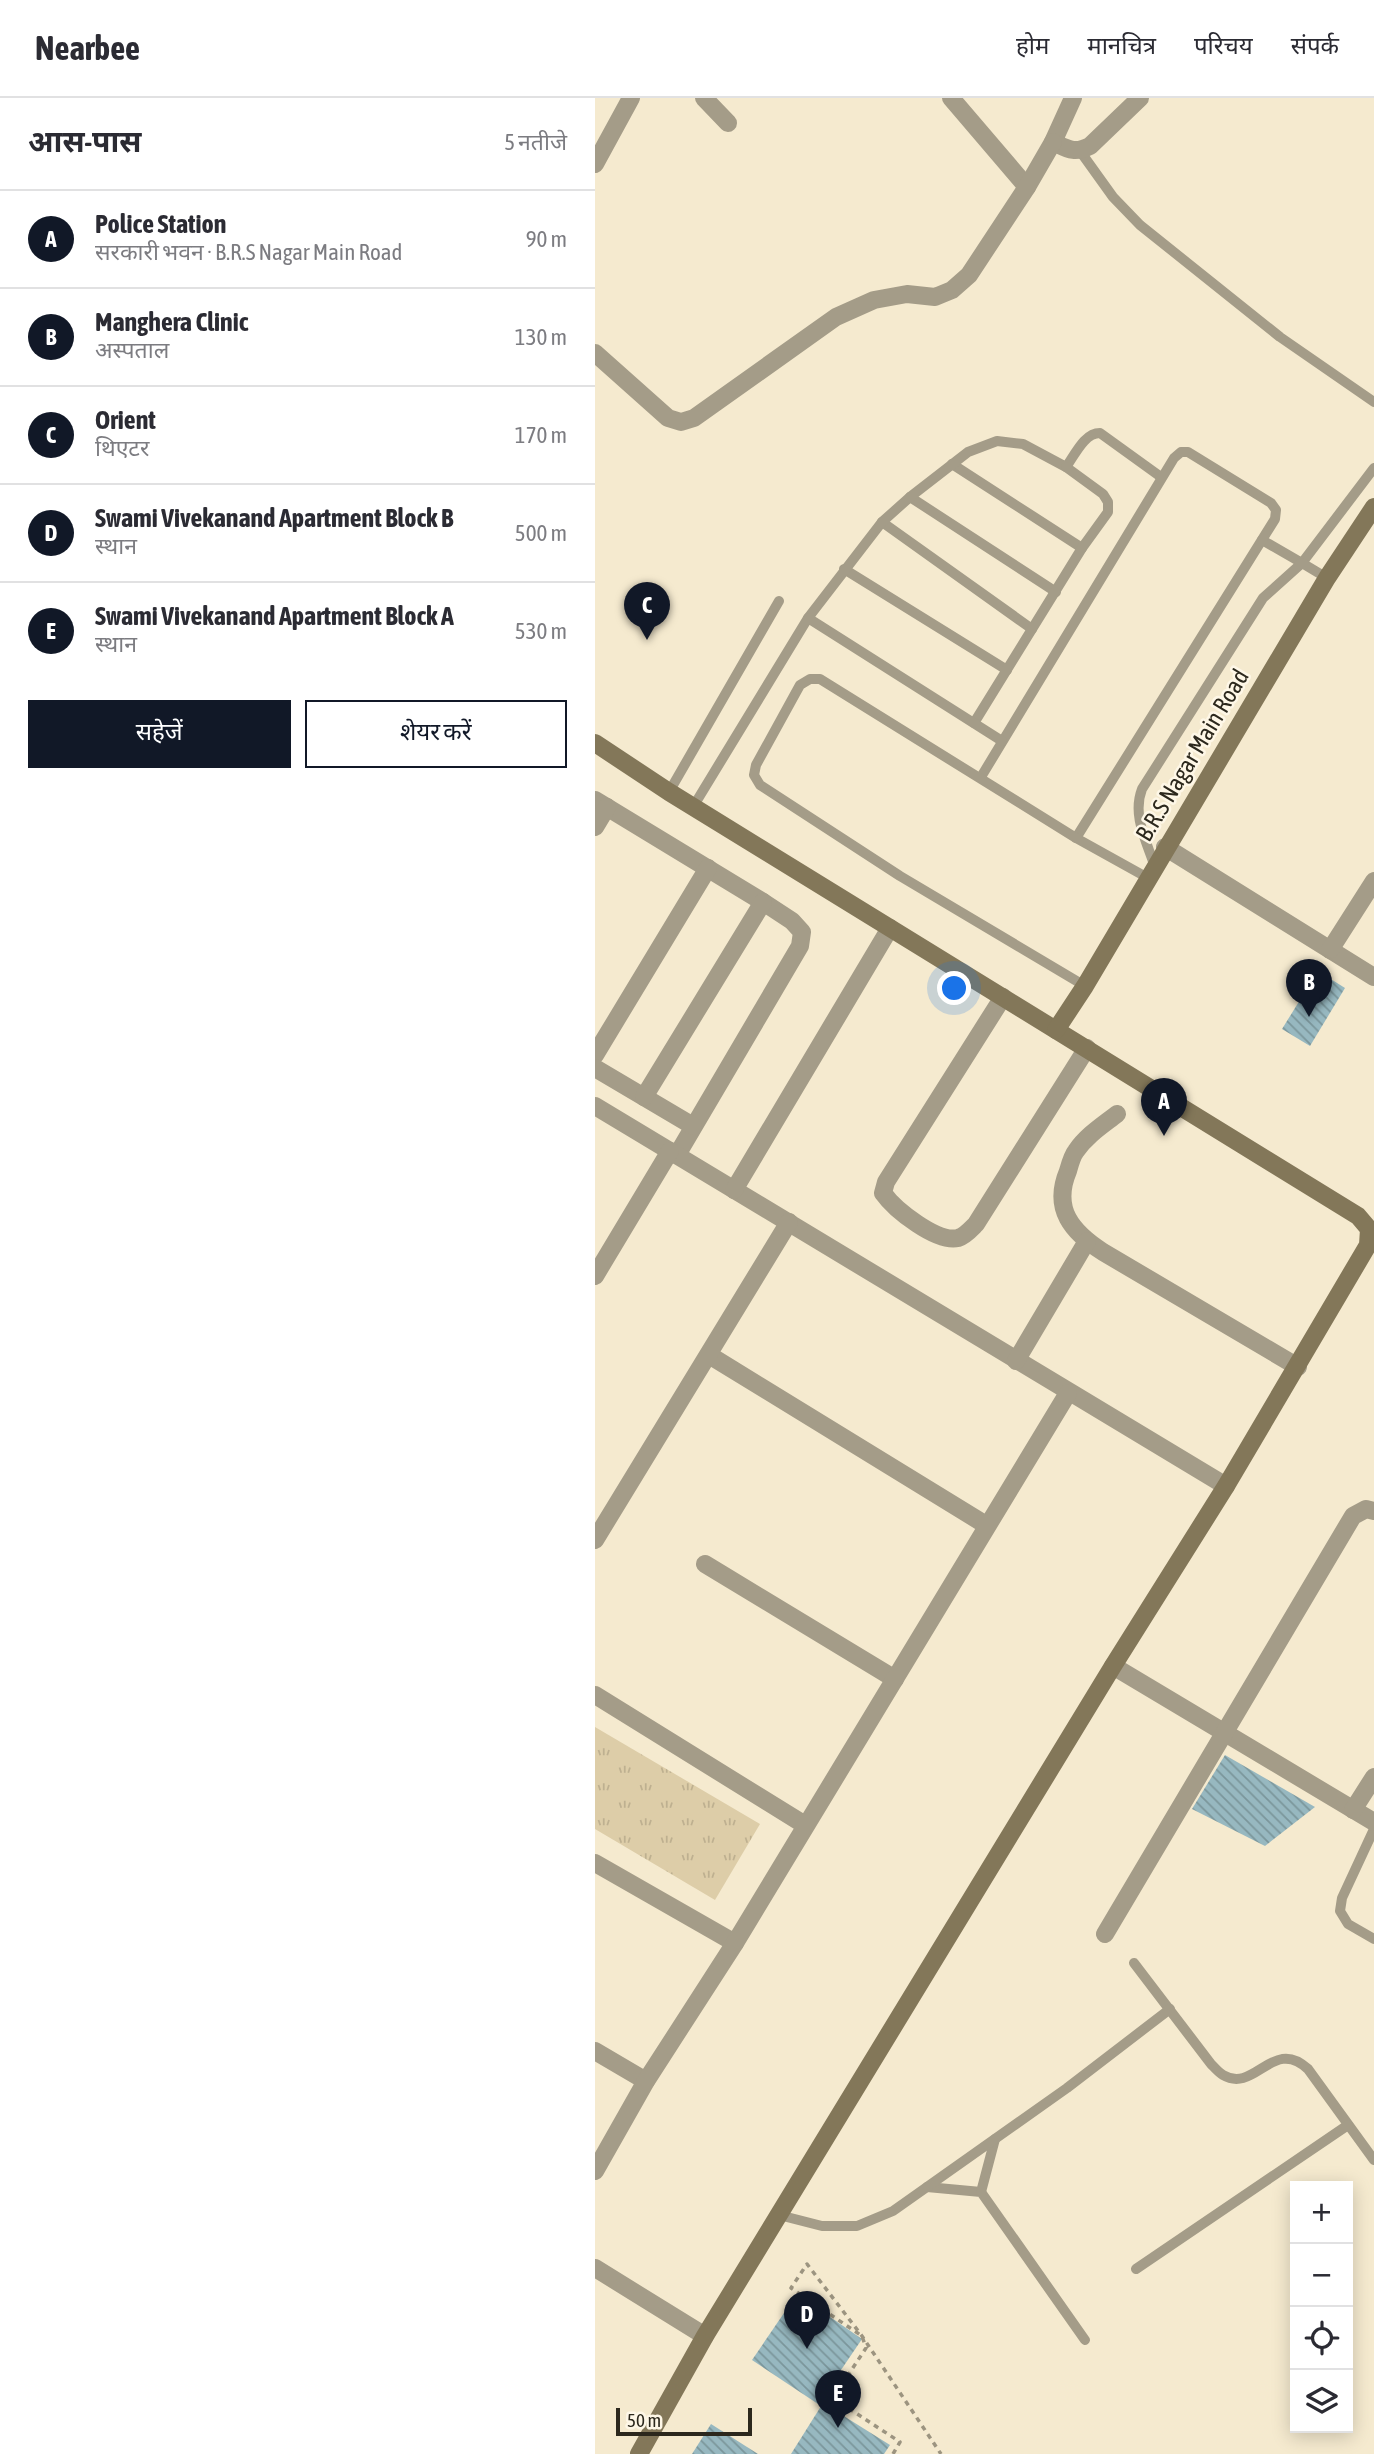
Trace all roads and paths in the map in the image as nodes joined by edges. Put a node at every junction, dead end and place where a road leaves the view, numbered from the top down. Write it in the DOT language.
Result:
graph roads {
  1 [pos="631,98"];
  2 [pos="704,98"];
  3 [pos="951,98"];
  4 [pos="1073,98"];
  5 [pos="1140,98"];
  6 [pos="728,123"];
  7 [pos="1053,142"];
  8 [pos="1080,151"];
  9 [pos="595,164"];
  10 [pos="1027,187"];
  11 [pos="595,353"];
  12 [pos="1374,402"];
  13 [pos="952,464"];
  14 [pos="1066,467"];
  15 [pos="1374,468"];
  16 [pos="1161,477"];
  17 [pos="910,497"];
  18 [pos="1374,507"];
  19 [pos="882,522"];
  20 [pos="1262,540"];
  21 [pos="1082,548"];
  22 [pos="1302,564"];
  23 [pos="844,569"];
  24 [pos="1327,578"];
  25 [pos="1056,592"];
  26 [pos="779,601"];
  27 [pos="809,618"];
  28 [pos="1032,629"];
  29 [pos="1007,670"];
  30 [pos="974,723"];
  31 [pos="1002,741"];
  32 [pos="595,743"];
  33 [pos="981,778"];
  34 [pos="669,792"];
  35 [pos="601,803"];
  36 [pos="693,807"];
  37 [pos="595,827"];
  38 [pos="1076,838"];
  39 [pos="1165,847"];
  40 [pos="708,868"];
  41 [pos="1151,872"];
  42 [pos="1374,881"];
  43 [pos="763,902"];
  44 [pos="890,928"];
  45 [pos="1330,950"];
  46 [pos="1374,977"];
  47 [pos="1084,986"];
  48 [pos="1003,997"];
  49 [pos="1056,1030"];
  50 [pos="1087,1048"];
  51 [pos="595,1055"];
  52 [pos="595,1068"];
  53 [pos="644,1097"];
  54 [pos="595,1106"];
  55 [pos="1117,1114"];
  56 [pos="694,1126"];
  57 [pos="673,1153"];
  58 [pos="734,1190"];
  59 [pos="789,1222"];
  60 [pos="1371,1240"];
  61 [pos="1087,1241"];
  62 [pos="595,1276"];
  63 [pos="709,1355"];
  64 [pos="1016,1362"];
  65 [pos="1298,1367"];
  66 [pos="1068,1393"];
  67 [pos="1226,1486"];
  68 [pos="1374,1511"];
  69 [pos="986,1525"];
  70 [pos="595,1540"];
  71 [pos="705,1564"];
  72 [pos="1113,1666"];
  73 [pos="895,1679"];
  74 [pos="595,1695"];
  75 [pos="1223,1733"];
  76 [pos="1374,1777"];
  77 [pos="1353,1810"];
  78 [pos="1374,1822"];
  79 [pos="805,1825"];
  80 [pos="1374,1829"];
  81 [pos="595,1863"];
  82 [pos="1105,1934"];
  83 [pos="1374,1939"];
  84 [pos="735,1943"];
  85 [pos="1134,1963"];
  86 [pos="1170,2009"];
  87 [pos="595,2051"];
  88 [pos="646,2081"];
  89 [pos="1348,2124"];
  90 [pos="995,2139"];
  91 [pos="1374,2160"];
  92 [pos="595,2171"];
  93 [pos="927,2187"];
  94 [pos="981,2192"];
  95 [pos="779,2215"];
  96 [pos="595,2268"];
  97 [pos="1136,2269"];
  98 [pos="705,2336"];
  99 [pos="862,2336"];
  100 [pos="1085,2340"];
  101 [pos="639,2454"];
  102 [pos="893,2454"];
  103 [pos="941,2454"];
  1 -- 9 [label="street"];
  2 -- 6 [label="street"];
  3 -- 10 [label="street"];
  4 -- 7 [label="street"];
  5 -- 8 [label="street"];
  7 -- 8 [label="street"];
  7 -- 10 [label="street"];
  8 -- 12 [label="lane"];
  10 -- 11 [label="street"];
  13 -- 14 [label="lane"];
  13 -- 17 [label="lane"];
  13 -- 21 [label="lane"];
  14 -- 16 [label="lane"];
  14 -- 21 [label="lane"];
  15 -- 22 [label="lane"];
  16 -- 20 [label="lane"];
  16 -- 31 [label="lane"];
  17 -- 19 [label="lane"];
  17 -- 25 [label="lane"];
  18 -- 24 [label="street, B.R.S Nagar Main Road"];
  19 -- 23 [label="lane"];
  19 -- 28 [label="lane"];
  20 -- 22 [label="lane"];
  20 -- 38 [label="lane"];
  21 -- 25 [label="lane"];
  22 -- 24 [label="lane"];
  22 -- 41 [label="lane"];
  23 -- 27 [label="lane"];
  23 -- 29 [label="lane"];
  24 -- 39 [label="street, B.R.S Nagar Main Road"];
  25 -- 28 [label="lane"];
  26 -- 34 [label="lane"];
  27 -- 30 [label="lane"];
  27 -- 36 [label="lane"];
  28 -- 29 [label="lane"];
  29 -- 30 [label="lane"];
  30 -- 31 [label="lane"];
  31 -- 33 [label="lane"];
  32 -- 34 [label="street"];
  33 -- 38 [label="lane"];
  33 -- 47 [label="lane"];
  34 -- 36 [label="street"];
  35 -- 37 [label="street"];
  35 -- 40 [label="street"];
  36 -- 44 [label="street"];
  38 -- 41 [label="lane"];
  39 -- 41 [label="street, B.R.S Nagar Main Road"];
  39 -- 45 [label="street"];
  40 -- 43 [label="street"];
  40 -- 51 [label="street"];
  41 -- 47 [label="street, B.R.S Nagar Main Road"];
  42 -- 45 [label="street"];
  43 -- 53 [label="street"];
  43 -- 56 [label="street"];
  44 -- 48 [label="street"];
  44 -- 58 [label="street"];
  45 -- 46 [label="street"];
  47 -- 49 [label="street, B.R.S Nagar Main Road"];
  48 -- 49 [label="street"];
  48 -- 50 [label="street"];
  49 -- 50 [label="street"];
  50 -- 60 [label="street"];
  52 -- 53 [label="street"];
  53 -- 56 [label="street"];
  54 -- 57 [label="street"];
  55 -- 61 [label="street"];
  56 -- 57 [label="street"];
  57 -- 58 [label="street"];
  57 -- 62 [label="street"];
  58 -- 59 [label="street"];
  59 -- 63 [label="street"];
  59 -- 64 [label="street"];
  60 -- 65 [label="street"];
  61 -- 64 [label="street"];
  61 -- 65 [label="street"];
  63 -- 69 [label="street"];
  63 -- 70 [label="street"];
  64 -- 66 [label="street"];
  65 -- 67 [label="street"];
  66 -- 67 [label="street"];
  66 -- 69 [label="street"];
  67 -- 72 [label="street"];
  68 -- 75 [label="street"];
  69 -- 73 [label="street"];
  71 -- 73 [label="street"];
  72 -- 75 [label="street"];
  72 -- 95 [label="street"];
  73 -- 79 [label="street"];
  74 -- 79 [label="street"];
  75 -- 77 [label="street"];
  75 -- 82 [label="street"];
  76 -- 77 [label="street"];
  77 -- 78 [label="street"];
  79 -- 84 [label="street"];
  80 -- 83 [label="lane"];
  81 -- 84 [label="street"];
  84 -- 88 [label="street"];
  85 -- 86 [label="lane"];
  86 -- 89 [label="lane"];
  86 -- 90 [label="lane"];
  87 -- 88 [label="street"];
  88 -- 92 [label="street"];
  89 -- 91 [label="lane"];
  89 -- 97 [label="lane"];
  90 -- 93 [label="lane"];
  90 -- 94 [label="lane"];
  93 -- 94 [label="lane"];
  93 -- 95 [label="lane"];
  94 -- 100 [label="lane"];
  95 -- 98 [label="street"];
  96 -- 98 [label="street"];
  98 -- 101 [label="street"];
  99 -- 99 [label="path"];
  99 -- 102 [label="path"];
  99 -- 103 [label="path"];
}
